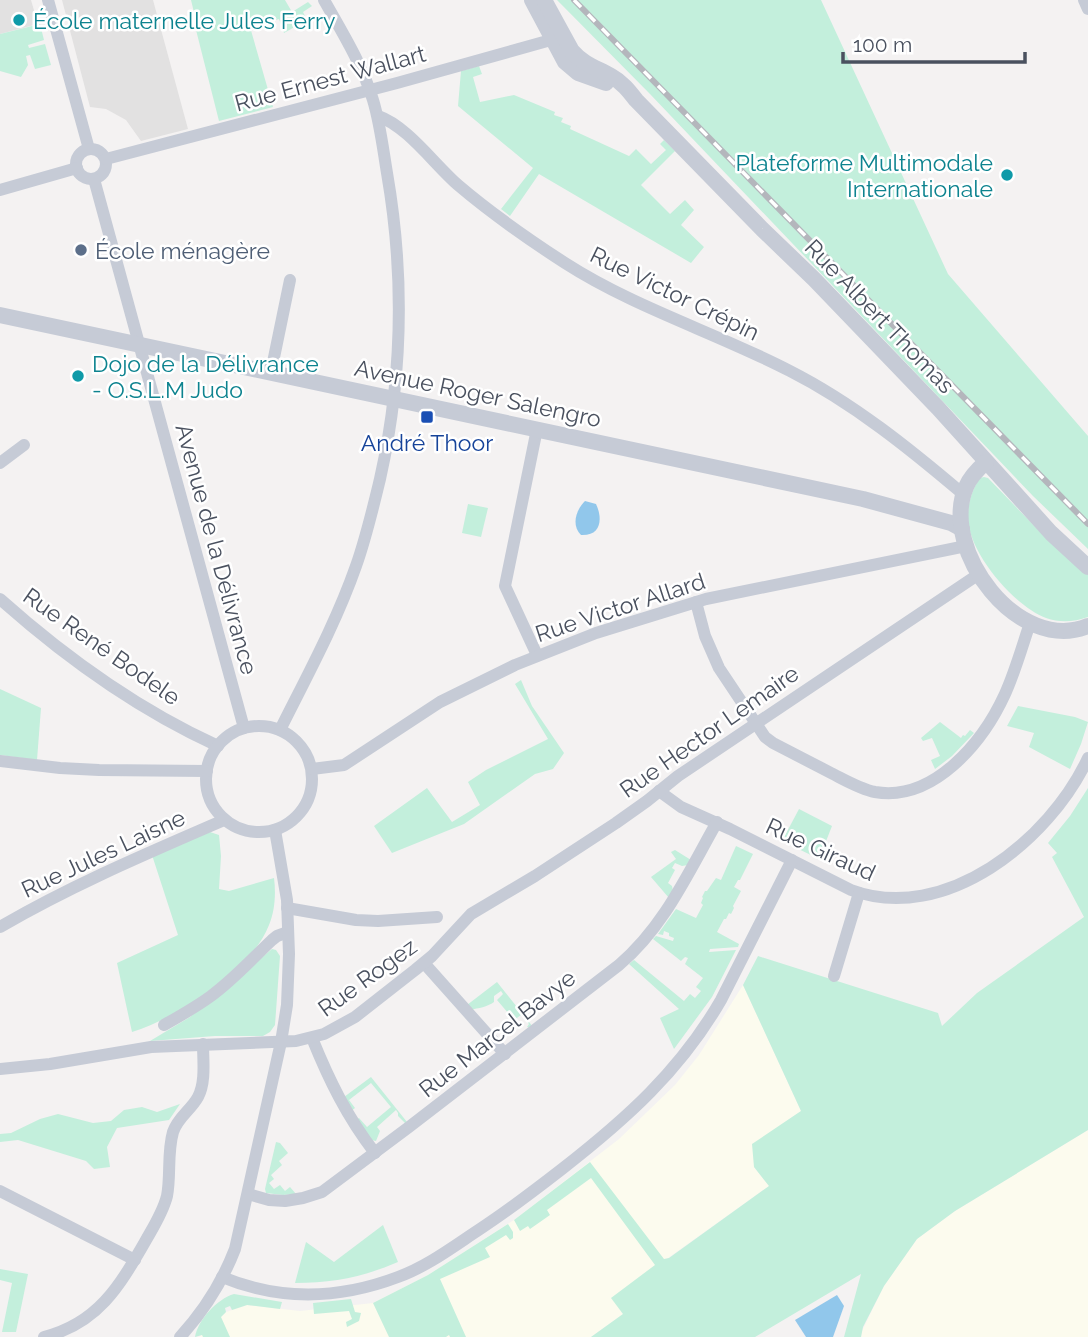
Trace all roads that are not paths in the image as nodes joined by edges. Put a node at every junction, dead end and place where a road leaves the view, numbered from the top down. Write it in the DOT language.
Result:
graph roads {
  1 [pos="48,0"];
  2 [pos="324,0"];
  3 [pos="532,0"];
  4 [pos="544,0"];
  5 [pos="1084,0"];
  6 [pos="1088,9"];
  7 [pos="558,38"];
  8 [pos="369,89"];
  9 [pos="377,116"];
  10 [pos="89,149"];
  11 [pos="106,159"];
  12 [pos="77,169"];
  13 [pos="94,179"];
  14 [pos="0,190"];
  15 [pos="290,279"];
  16 [pos="0,315"];
  17 [pos="140,345"];
  18 [pos="271,372"];
  19 [pos="395,399"];
  20 [pos="537,429"];
  21 [pos="24,445"];
  22 [pos="986,462"];
  23 [pos="0,463"];
  24 [pos="863,499"];
  25 [pos="962,501"];
  26 [pos="962,529"];
  27 [pos="966,546"];
  28 [pos="1088,566"];
  29 [pos="979,574"];
  30 [pos="0,599"];
  31 [pos="696,602"];
  32 [pos="1030,623"];
  33 [pos="1088,626"];
  34 [pos="537,656"];
  35 [pos="756,723"];
  36 [pos="244,728"];
  37 [pos="280,730"];
  38 [pos="218,746"];
  39 [pos="1088,758"];
  40 [pos="0,761"];
  41 [pos="312,769"];
  42 [pos="207,771"];
  43 [pos="659,791"];
  44 [pos="224,820"];
  45 [pos="717,822"];
  46 [pos="275,830"];
  47 [pos="792,860"];
  48 [pos="859,893"];
  49 [pos="287,908"];
  50 [pos="437,916"];
  51 [pos="463,921"];
  52 [pos="0,927"];
  53 [pos="288,932"];
  54 [pos="424,963"];
  55 [pos="834,976"];
  56 [pos="164,1025"];
  57 [pos="312,1038"];
  58 [pos="281,1042"];
  59 [pos="203,1044"];
  60 [pos="505,1054"];
  61 [pos="0,1069"];
  62 [pos="375,1153"];
  63 [pos="0,1191"];
  64 [pos="248,1194"];
  65 [pos="135,1260"];
  66 [pos="222,1277"];
  67 [pos="44,1337"];
  68 [pos="180,1337"];
  1 -- 10 [label="street"];
  2 -- 8 [label="street"];
  3 -- 7 [label="street, Rue Albert Thomas"];
  4 -- 7 [label="street, Rue Albert Thomas"];
  5 -- 6 [label="street"];
  7 -- 8 [label="street, Rue Ernest Wallart"];
  7 -- 22 [label="street, Rue Albert Thomas"];
  8 -- 9 [label="street"];
  8 -- 11 [label="street, Rue Ernest Wallart"];
  9 -- 19 [label="street"];
  9 -- 25 [label="street, Rue Victor Crépin"];
  10 -- 11 [label="street"];
  10 -- 12 [label="street"];
  11 -- 13 [label="street"];
  12 -- 13 [label="street"];
  12 -- 14 [label="street"];
  13 -- 17 [label="street, Avenue de la Délivrance"];
  15 -- 18 [label="street"];
  16 -- 17 [label="street, Avenue Roger Salengro"];
  17 -- 18 [label="street, Avenue Roger Salengro"];
  17 -- 36 [label="street, Avenue de la Délivrance"];
  18 -- 19 [label="street, Avenue Roger Salengro"];
  19 -- 20 [label="street, Avenue Roger Salengro"];
  19 -- 37 [label="street"];
  20 -- 24 [label="street, Avenue Roger Salengro"];
  20 -- 34 [label="street"];
  21 -- 23 [label="street"];
  22 -- 25 [label="street"];
  22 -- 28 [label="street, Rue Albert Thomas"];
  24 -- 25 [label="street, Avenue Roger Salengro"];
  24 -- 26 [label="street, Avenue Roger Salengro"];
  25 -- 26 [label="street"];
  26 -- 27 [label="street"];
  27 -- 29 [label="street"];
  27 -- 31 [label="street, Rue Victor Allard"];
  29 -- 32 [label="street"];
  29 -- 35 [label="street, Rue Hector Lemaire"];
  30 -- 38 [label="street, Rue René Bodele"];
  31 -- 34 [label="street, Rue Victor Allard"];
  31 -- 35 [label="street"];
  32 -- 33 [label="street"];
  32 -- 35 [label="street"];
  34 -- 41 [label="street, Rue Victor Allard"];
  35 -- 43 [label="street, Rue Hector Lemaire"];
  36 -- 37 [label="street"];
  36 -- 38 [label="street"];
  37 -- 41 [label="street"];
  38 -- 42 [label="street"];
  39 -- 48 [label="street, Rue Giraud"];
  40 -- 42 [label="street"];
  41 -- 46 [label="street"];
  42 -- 44 [label="street"];
  43 -- 45 [label="street, Rue Giraud"];
  43 -- 51 [label="street, Rue Hector Lemaire"];
  44 -- 46 [label="street"];
  44 -- 52 [label="street, Rue Jules Laisne"];
  45 -- 47 [label="street, Rue Giraud"];
  45 -- 60 [label="street, Rue Marcel Bavye"];
  46 -- 49 [label="street"];
  47 -- 48 [label="street, Rue Giraud"];
  47 -- 66 [label="street"];
  48 -- 55 [label="street"];
  49 -- 50 [label="street"];
  49 -- 53 [label="street"];
  51 -- 54 [label="street, Rue Rogez"];
  53 -- 56 [label="street"];
  53 -- 58 [label="street"];
  54 -- 57 [label="street, Rue Rogez"];
  54 -- 60 [label="street"];
  57 -- 58 [label="street, Rue Rogez"];
  57 -- 62 [label="street"];
  58 -- 59 [label="street, Rue Rogez"];
  58 -- 64 [label="street"];
  59 -- 61 [label="street, Rue Rogez"];
  59 -- 65 [label="street"];
  60 -- 62 [label="street, Rue Marcel Bavye"];
  62 -- 64 [label="street, Rue Marcel Bavye"];
  63 -- 65 [label="street"];
  64 -- 66 [label="street"];
  65 -- 67 [label="street"];
  66 -- 68 [label="street"];
}
